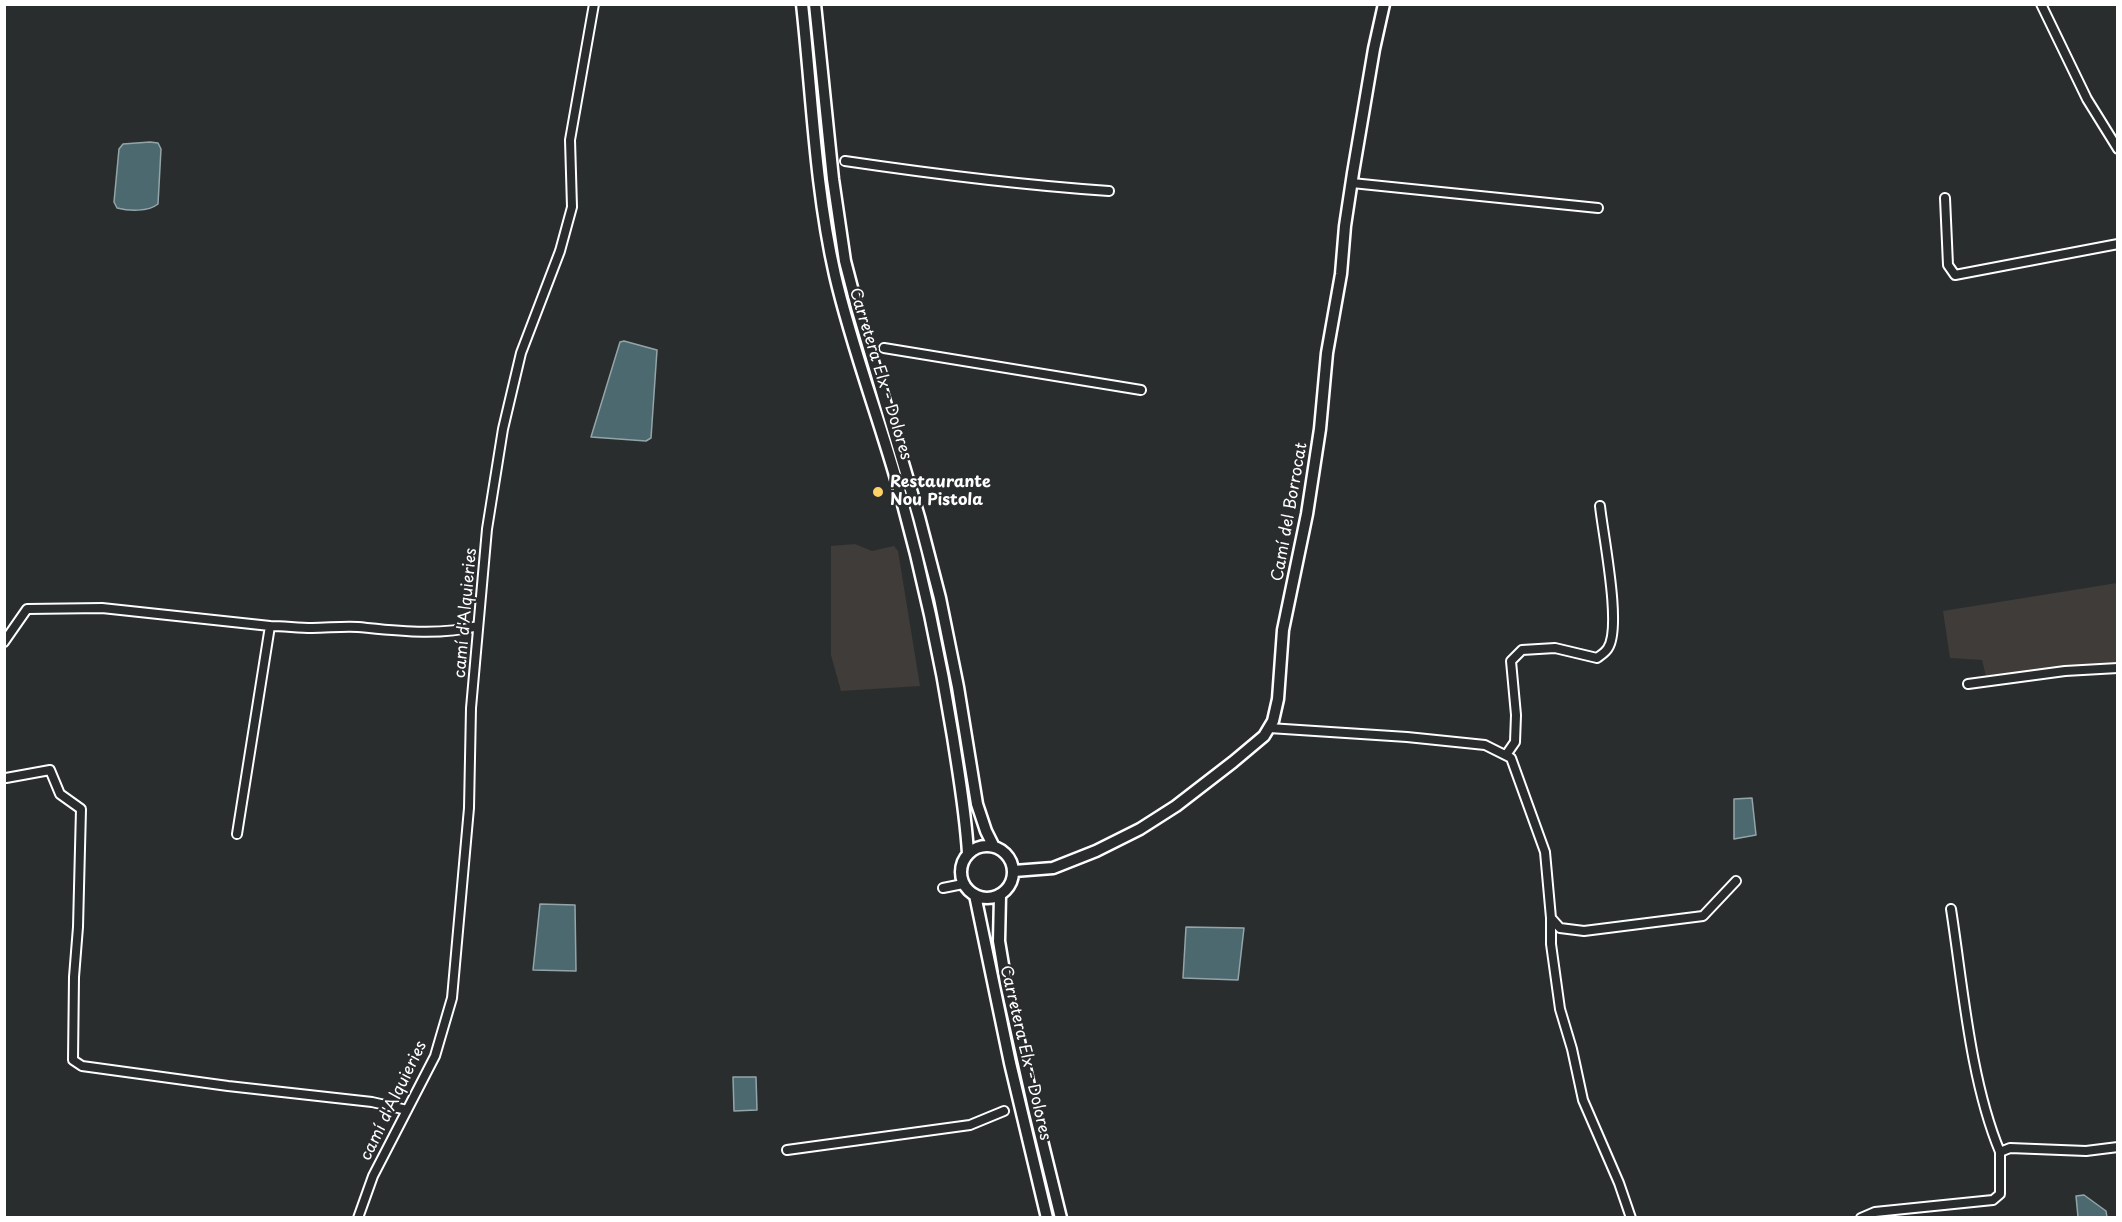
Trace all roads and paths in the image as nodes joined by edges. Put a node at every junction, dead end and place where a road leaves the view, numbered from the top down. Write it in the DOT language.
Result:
graph roads {
  1 [pos="594,4"];
  2 [pos="802,4"];
  3 [pos="815,4"];
  4 [pos="1384,4"];
  5 [pos="2041,4"];
  6 [pos="2118,149"];
  7 [pos="845,161"];
  8 [pos="1352,183"];
  9 [pos="1108,191"];
  10 [pos="1945,198"];
  11 [pos="1598,208"];
  12 [pos="2118,244"];
  13 [pos="884,348"];
  14 [pos="1141,390"];
  15 [pos="1600,506"];
  16 [pos="270,626"];
  17 [pos="478,626"];
  18 [pos="4,642"];
  19 [pos="2118,668"];
  20 [pos="1968,684"];
  21 [pos="1269,728"];
  22 [pos="1506,755"];
  23 [pos="6,777"];
  24 [pos="237,834"];
  25 [pos="994,847"];
  26 [pos="968,854"];
  27 [pos="1014,871"];
  28 [pos="1736,881"];
  29 [pos="963,884"];
  30 [pos="944,888"];
  31 [pos="975,895"];
  32 [pos="1000,896"];
  33 [pos="1951,909"];
  34 [pos="1551,918"];
  35 [pos="407,1110"];
  36 [pos="1004,1111"];
  37 [pos="2118,1147"];
  38 [pos="787,1150"];
  39 [pos="2000,1152"];
  40 [pos="358,1218"];
  41 [pos="1047,1218"];
  42 [pos="1061,1218"];
  43 [pos="1631,1218"];
  44 [pos="1861,1218"];
  1 -- 17 [label="street, camí d'Alquieries"];
  2 -- 26 [label="main road, Carretera Elx - Dolores"];
  3 -- 25 [label="main road, Carretera Elx - Dolores"];
  4 -- 8 [label="main road, Camí del Borrocat"];
  5 -- 6 [label="street"];
  7 -- 9 [label="street"];
  8 -- 11 [label="street"];
  8 -- 21 [label="main road, Camí del Borrocat"];
  10 -- 12 [label="street"];
  13 -- 14 [label="street"];
  15 -- 22 [label="street"];
  16 -- 17 [label="street"];
  16 -- 18 [label="street"];
  16 -- 24 [label="street"];
  17 -- 35 [label="street, camí d'Alquieries"];
  19 -- 20 [label="street"];
  21 -- 22 [label="street"];
  21 -- 27 [label="main road, Camí del Borrocat"];
  22 -- 34 [label="street"];
  23 -- 35 [label="street"];
  25 -- 26 [label="main road"];
  25 -- 27 [label="main road"];
  26 -- 29 [label="main road"];
  27 -- 32 [label="main road"];
  28 -- 34 [label="street"];
  29 -- 30 [label="street"];
  29 -- 31 [label="main road"];
  31 -- 32 [label="main road"];
  31 -- 41 [label="main road, Carretera Elx - Dolores"];
  32 -- 42 [label="main road, Carretera Elx - Dolores"];
  33 -- 39 [label="street"];
  34 -- 43 [label="street"];
  35 -- 40 [label="street, camí d'Alquieries"];
  36 -- 38 [label="street"];
  37 -- 39 [label="street"];
  39 -- 44 [label="street"];
}
